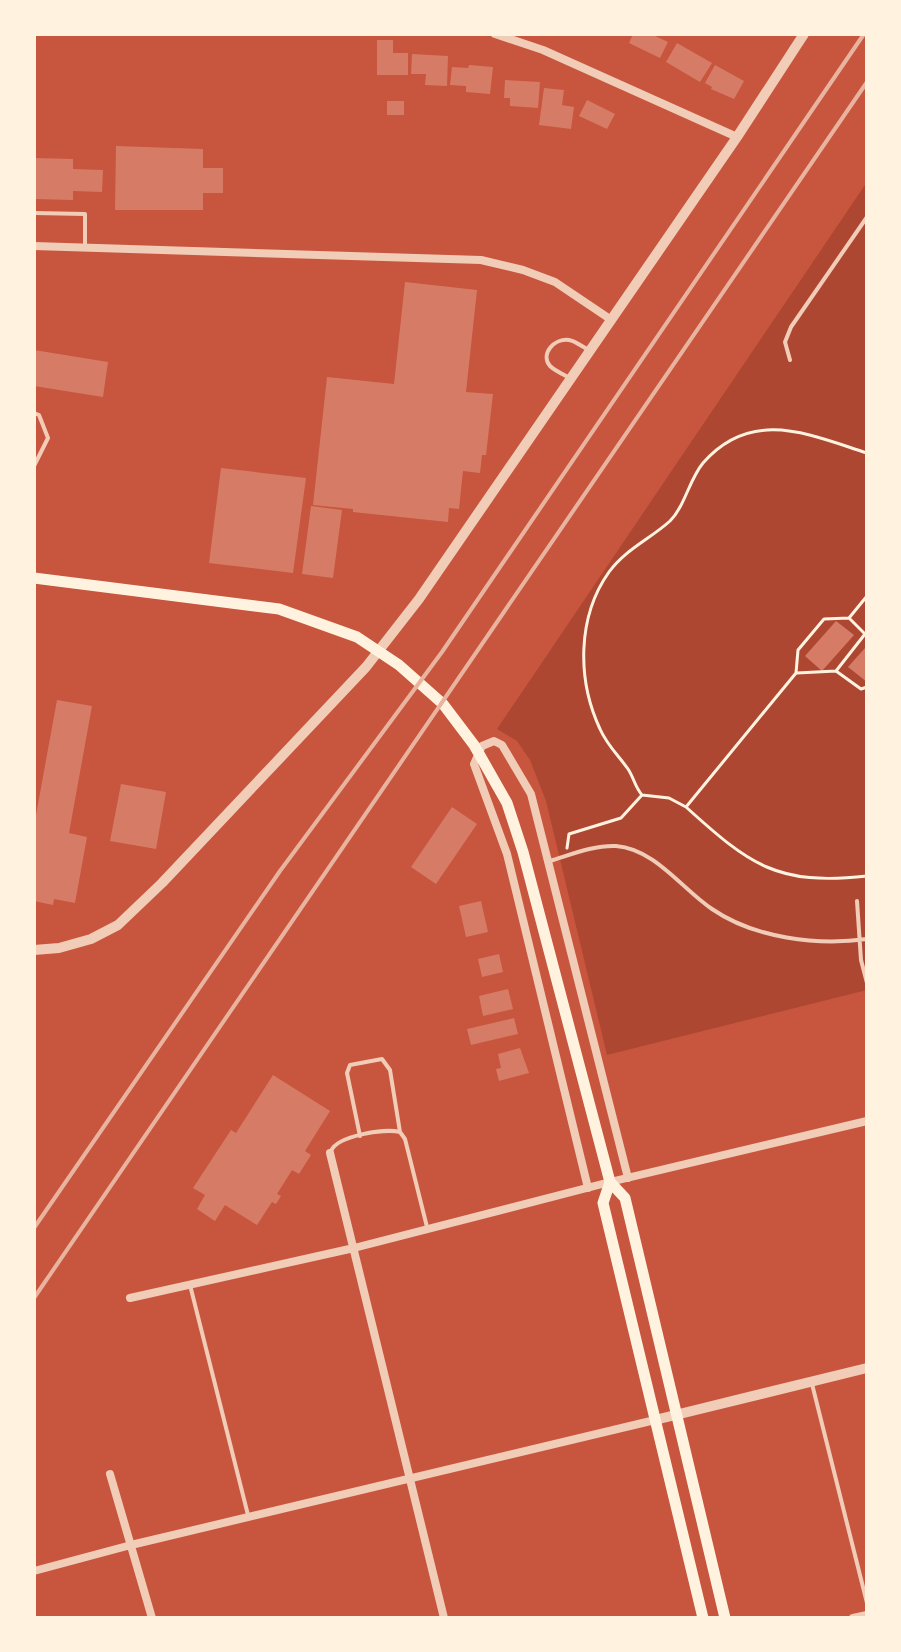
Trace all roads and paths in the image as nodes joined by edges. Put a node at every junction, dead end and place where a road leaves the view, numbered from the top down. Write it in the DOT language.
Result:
graph roads {
  1 [pos="495,34"];
  2 [pos="804,34"];
  3 [pos="737,137"];
  4 [pos="34,213"];
  5 [pos="867,217"];
  6 [pos="34,246"];
  7 [pos="85,247"];
  8 [pos="610,319"];
  9 [pos="589,350"];
  10 [pos="790,360"];
  11 [pos="570,378"];
  12 [pos="34,413"];
  13 [pos="867,453"];
  14 [pos="34,466"];
  15 [pos="34,578"];
  16 [pos="867,596"];
  17 [pos="849,618"];
  18 [pos="866,635"];
  19 [pos="836,671"];
  20 [pos="796,673"];
  21 [pos="867,687"];
  22 [pos="642,795"];
  23 [pos="686,807"];
  24 [pos="567,856"];
  25 [pos="550,861"];
  26 [pos="867,876"];
  27 [pos="857,901"];
  28 [pos="867,939"];
  29 [pos="859,940"];
  30 [pos="34,950"];
  31 [pos="867,983"];
  32 [pos="867,1121"];
  33 [pos="400,1132"];
  34 [pos="360,1136"];
  35 [pos="330,1153"];
  36 [pos="628,1178"];
  37 [pos="610,1182"];
  38 [pos="588,1188"];
  39 [pos="428,1229"];
  40 [pos="354,1248"];
  41 [pos="190,1285"];
  42 [pos="130,1298"];
  43 [pos="867,1368"];
  44 [pos="811,1382"];
  45 [pos="675,1415"];
  46 [pos="655,1420"];
  47 [pos="110,1474"];
  48 [pos="410,1478"];
  49 [pos="249,1517"];
  50 [pos="131,1545"];
  51 [pos="34,1571"];
  52 [pos="867,1603"];
  53 [pos="867,1615"];
  54 [pos="152,1618"];
  55 [pos="444,1618"];
  56 [pos="703,1618"];
  57 [pos="725,1618"];
  58 [pos="853,1618"];
  1 -- 3 [label="street"];
  2 -- 3 [label="street"];
  3 -- 8 [label="street"];
  4 -- 7 [label="lane"];
  5 -- 10 [label="lane"];
  6 -- 7 [label="street"];
  7 -- 8 [label="street"];
  8 -- 9 [label="street"];
  9 -- 11 [label="street"];
  9 -- 11 [label="lane"];
  11 -- 30 [label="street"];
  12 -- 14 [label="lane"];
  13 -- 22 [label="path"];
  15 -- 37 [label="main road"];
  16 -- 17 [label="path"];
  17 -- 18 [label="path"];
  17 -- 20 [label="path"];
  18 -- 19 [label="path"];
  19 -- 20 [label="path"];
  19 -- 21 [label="path"];
  20 -- 23 [label="path"];
  22 -- 23 [label="path"];
  22 -- 24 [label="path"];
  23 -- 26 [label="path"];
  24 -- 25 [label="lane"];
  24 -- 29 [label="lane"];
  25 -- 36 [label="street"];
  25 -- 38 [label="street"];
  27 -- 29 [label="lane"];
  28 -- 29 [label="lane"];
  29 -- 31 [label="lane"];
  32 -- 36 [label="street"];
  33 -- 34 [label="lane"];
  33 -- 34 [label="lane"];
  33 -- 39 [label="lane"];
  34 -- 35 [label="lane"];
  35 -- 40 [label="street"];
  36 -- 37 [label="street"];
  37 -- 38 [label="street"];
  37 -- 45 [label="main road"];
  37 -- 46 [label="main road"];
  38 -- 39 [label="street"];
  39 -- 40 [label="street"];
  40 -- 41 [label="street"];
  40 -- 48 [label="street"];
  41 -- 42 [label="street"];
  41 -- 49 [label="lane"];
  43 -- 44 [label="street"];
  44 -- 45 [label="street"];
  44 -- 52 [label="lane"];
  45 -- 46 [label="street"];
  45 -- 57 [label="main road"];
  46 -- 48 [label="street"];
  46 -- 56 [label="main road"];
  47 -- 50 [label="street"];
  48 -- 49 [label="street"];
  48 -- 55 [label="street"];
  49 -- 50 [label="street"];
  50 -- 51 [label="street"];
  50 -- 54 [label="street"];
  53 -- 58 [label="street"];
}
